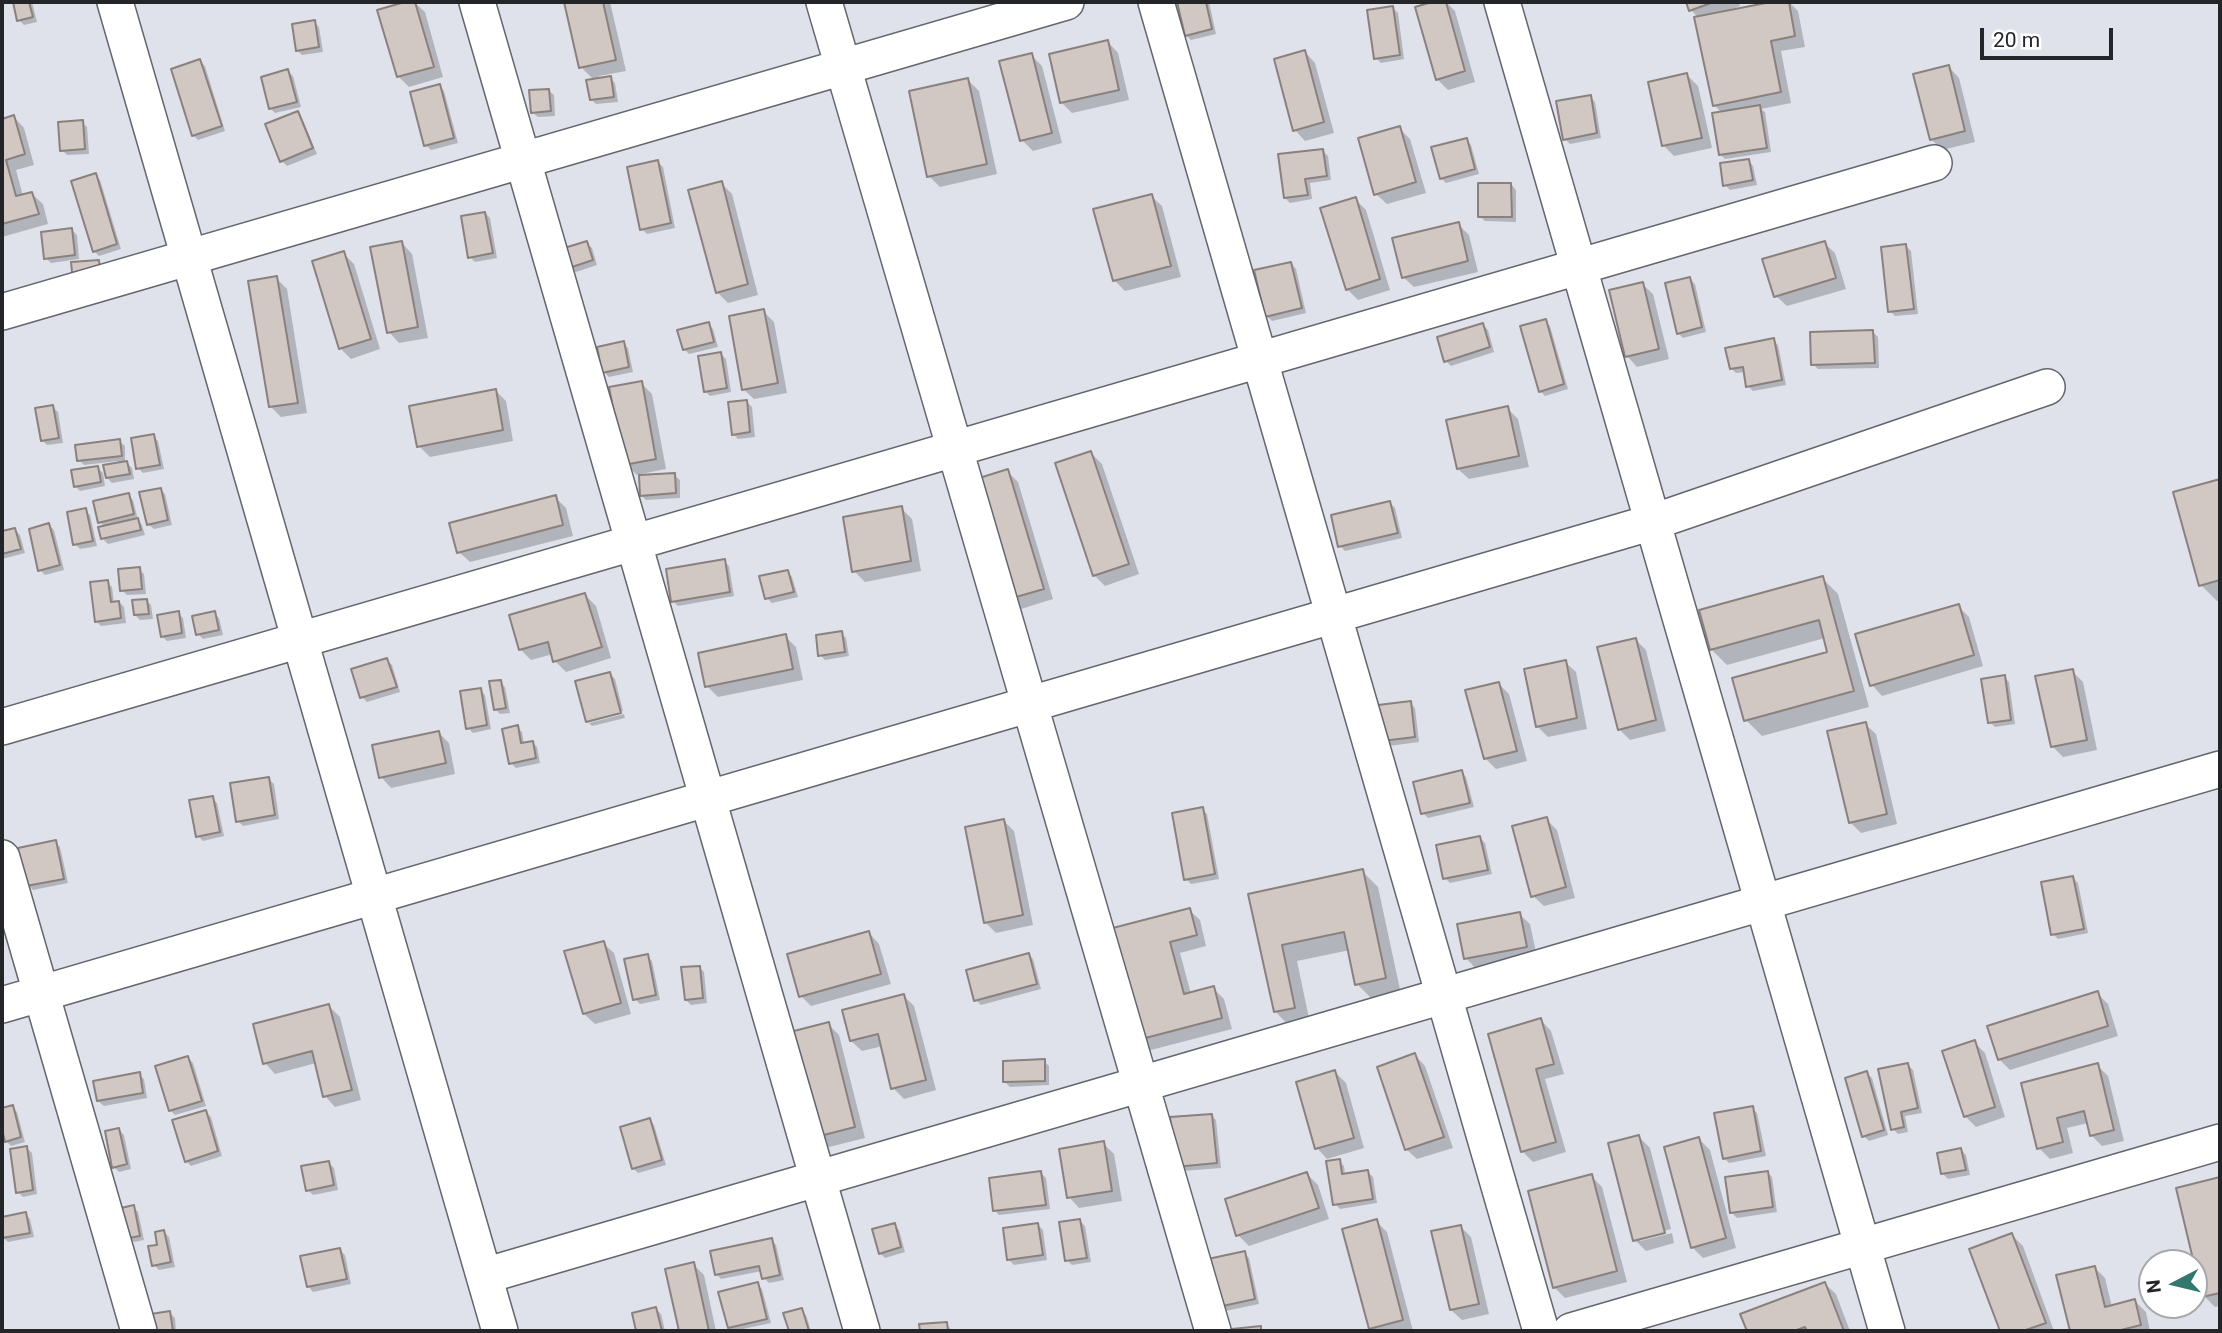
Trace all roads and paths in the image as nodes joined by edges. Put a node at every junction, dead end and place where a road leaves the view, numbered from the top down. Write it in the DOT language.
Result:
graph roads {
  1 [pos="114,2"];
  2 [pos="477,2"];
  3 [pos="824,2"];
  4 [pos="1066,2"];
  5 [pos="1156,2"];
  6 [pos="1502,2"];
  7 [pos="843,67"];
  8 [pos="523,160"];
  9 [pos="1934,163"];
  10 [pos="188,257"];
  11 [pos="1578,267"];
  12 [pos="2,312"];
  13 [pos="1260,360"];
  14 [pos="2047,387"];
  15 [pos="955,448"];
  16 [pos="1653,522"];
  17 [pos="634,542"];
  18 [pos="1334,615"];
  19 [pos="299,640"];
  20 [pos="1030,704"];
  21 [pos="2,727"];
  22 [pos="2220,769"];
  23 [pos="708,798"];
  24 [pos="2,858"];
  25 [pos="374,896"];
  26 [pos="1763,903"];
  27 [pos="41,993"];
  28 [pos="1444,996"];
  29 [pos="2,1004"];
  30 [pos="1141,1084"];
  31 [pos="2220,1142"];
  32 [pos="818,1178"];
  33 [pos="1862,1246"];
  34 [pos="484,1276"];
  35 [pos="139,1331"];
  36 [pos="500,1331"];
  37 [pos="862,1331"];
  38 [pos="1213,1331"];
  39 [pos="1541,1331"];
  40 [pos="1571,1331"];
  41 [pos="1887,1331"];
  1 -- 10 [label="street"];
  2 -- 8 [label="street"];
  3 -- 7 [label="street"];
  4 -- 7 [label="street"];
  5 -- 13 [label="street"];
  6 -- 11 [label="street"];
  7 -- 8 [label="street"];
  7 -- 15 [label="street"];
  8 -- 10 [label="street"];
  8 -- 17 [label="street"];
  9 -- 11 [label="street"];
  10 -- 12 [label="street"];
  10 -- 19 [label="street"];
  11 -- 13 [label="street"];
  11 -- 16 [label="street"];
  13 -- 15 [label="street"];
  13 -- 18 [label="street"];
  14 -- 16 [label="street"];
  15 -- 17 [label="street"];
  15 -- 20 [label="street"];
  16 -- 18 [label="street"];
  16 -- 26 [label="street"];
  17 -- 19 [label="street"];
  17 -- 23 [label="street"];
  18 -- 20 [label="street"];
  18 -- 28 [label="street"];
  19 -- 21 [label="street"];
  19 -- 25 [label="street"];
  20 -- 23 [label="street"];
  20 -- 30 [label="street"];
  22 -- 26 [label="street"];
  23 -- 25 [label="street"];
  23 -- 32 [label="street"];
  24 -- 27 [label="street"];
  25 -- 27 [label="street"];
  25 -- 34 [label="street"];
  26 -- 28 [label="street"];
  26 -- 33 [label="street"];
  27 -- 29 [label="street"];
  27 -- 35 [label="street"];
  28 -- 30 [label="street"];
  28 -- 39 [label="street"];
  30 -- 32 [label="street"];
  30 -- 38 [label="street"];
  31 -- 33 [label="street"];
  32 -- 34 [label="street"];
  32 -- 37 [label="street"];
  33 -- 40 [label="street"];
  33 -- 41 [label="street"];
  34 -- 36 [label="street"];
}
